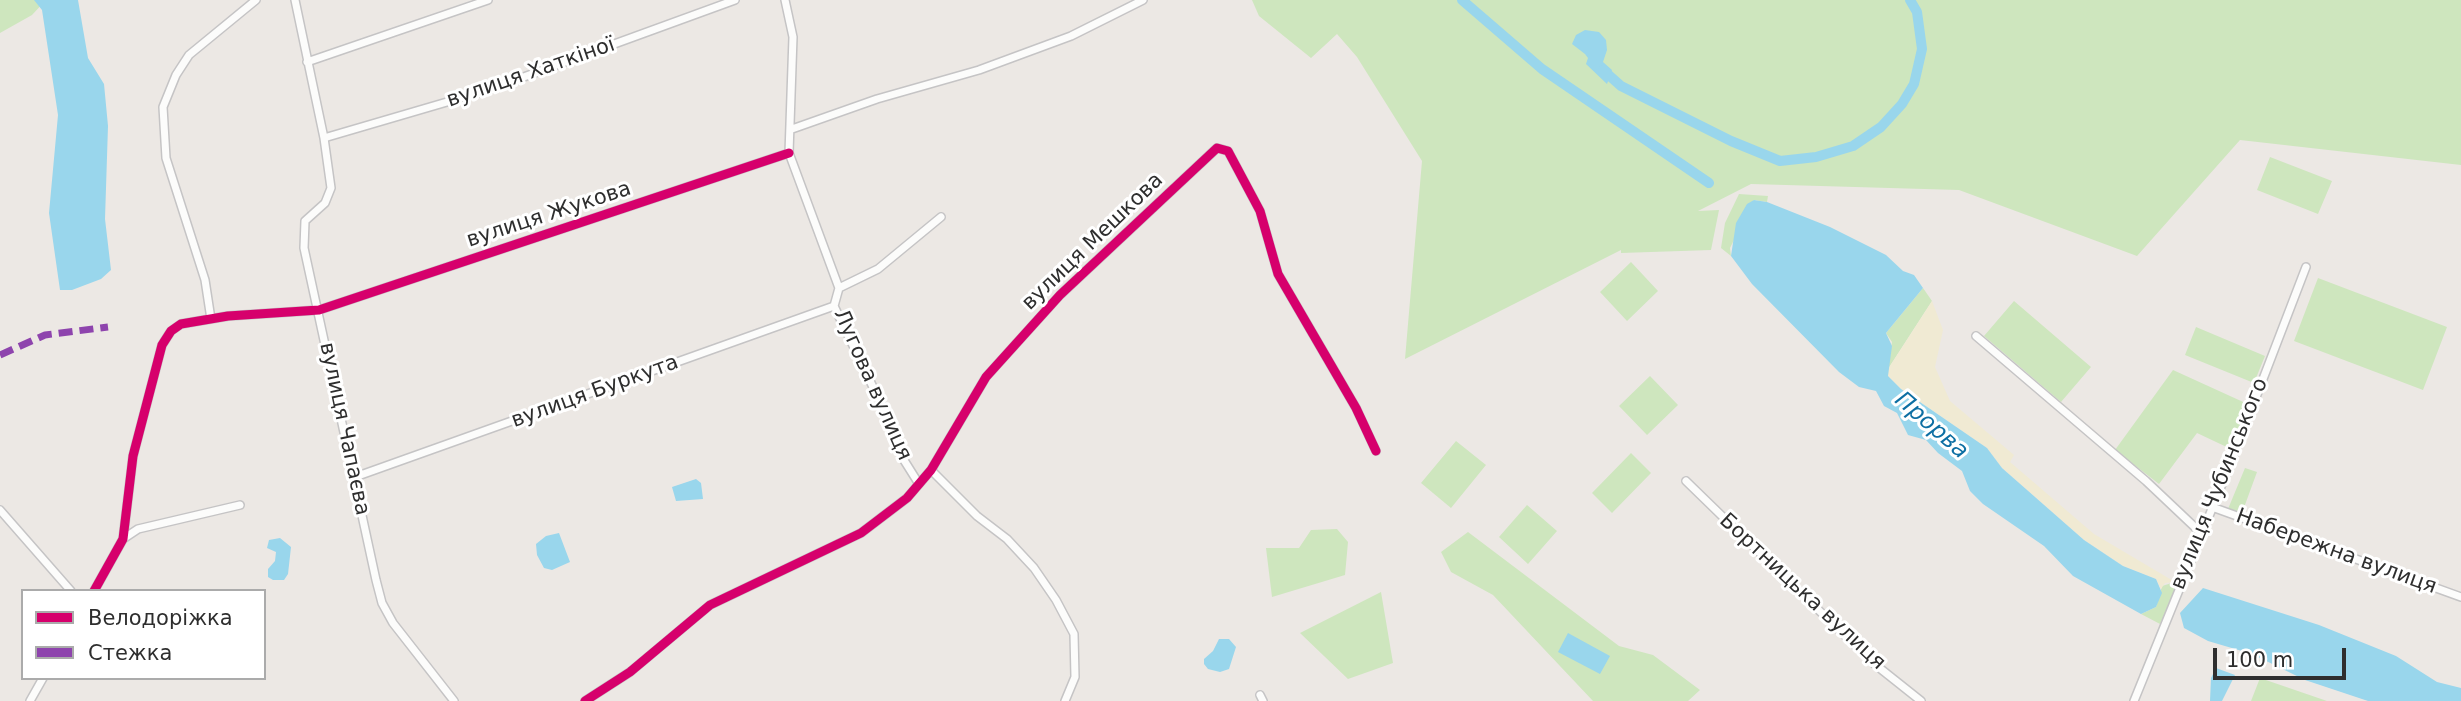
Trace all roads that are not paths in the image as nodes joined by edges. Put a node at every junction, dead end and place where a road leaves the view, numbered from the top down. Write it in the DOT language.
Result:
graph roads {
  1 [pos="256,0"];
  2 [pos="295,0"];
  3 [pos="488,0"];
  4 [pos="735,0"];
  5 [pos="785,0"];
  6 [pos="1143,0"];
  7 [pos="307,62"];
  8 [pos="792,129"];
  9 [pos="324,138"];
  10 [pos="789,153"];
  11 [pos="941,217"];
  12 [pos="2306,268"];
  13 [pos="839,288"];
  14 [pos="834,306"];
  15 [pos="319,310"];
  16 [pos="211,319"];
  17 [pos="1976,337"];
  18 [pos="1376,452"];
  19 [pos="931,470"];
  20 [pos="355,477"];
  21 [pos="1686,481"];
  22 [pos="919,484"];
  23 [pos="240,505"];
  24 [pos="2212,507"];
  25 [pos="0,510"];
  26 [pos="2201,533"];
  27 [pos="123,539"];
  28 [pos="69,589"];
  29 [pos="95,589"];
  30 [pos="2461,597"];
  31 [pos="42,680"];
  32 [pos="30,701"];
  33 [pos="454,701"];
  34 [pos="584,701"];
  35 [pos="1065,701"];
  36 [pos="1921,701"];
  37 [pos="2134,701"];
  1 -- 16 [label="street"];
  2 -- 7 [label="street, вулиця Чапаєва"];
  3 -- 7 [label="street"];
  4 -- 9 [label="street, вулиця Хаткіної"];
  5 -- 8 [label="street, Лугова вулиця"];
  6 -- 8 [label="street"];
  7 -- 9 [label="street, вулиця Чапаєва"];
  8 -- 10 [label="street, Лугова вулиця"];
  9 -- 15 [label="street, вулиця Чапаєва"];
  10 -- 13 [label="street, Лугова вулиця"];
  10 -- 15 [label="street, вулиця Жукова"];
  11 -- 13 [label="street"];
  12 -- 24 [label="street, вулиця Чубинського"];
  13 -- 14 [label="street, Лугова вулиця"];
  14 -- 20 [label="street, вулиця Буркута"];
  14 -- 22 [label="street, Лугова вулиця"];
  15 -- 16 [label="street, вулиця Жукова"];
  15 -- 20 [label="street, вулиця Чапаєва"];
  16 -- 27 [label="street, вулиця Жукова"];
  17 -- 26 [label="street"];
  18 -- 19 [label="street, вулиця Мешкова"];
  19 -- 22 [label="street, вулиця Мешкова"];
  19 -- 35 [label="street"];
  20 -- 33 [label="street, вулиця Чапаєва"];
  21 -- 36 [label="street, Бортницька вулиця"];
  22 -- 34 [label="street, вулиця Мешкова"];
  23 -- 27 [label="street"];
  24 -- 26 [label="street, вулиця Чубинського"];
  24 -- 30 [label="street, Набережна вулиця"];
  25 -- 28 [label="street"];
  26 -- 37 [label="street, вулиця Чубинського"];
  27 -- 29 [label="street"];
  31 -- 32 [label="street"];
}
